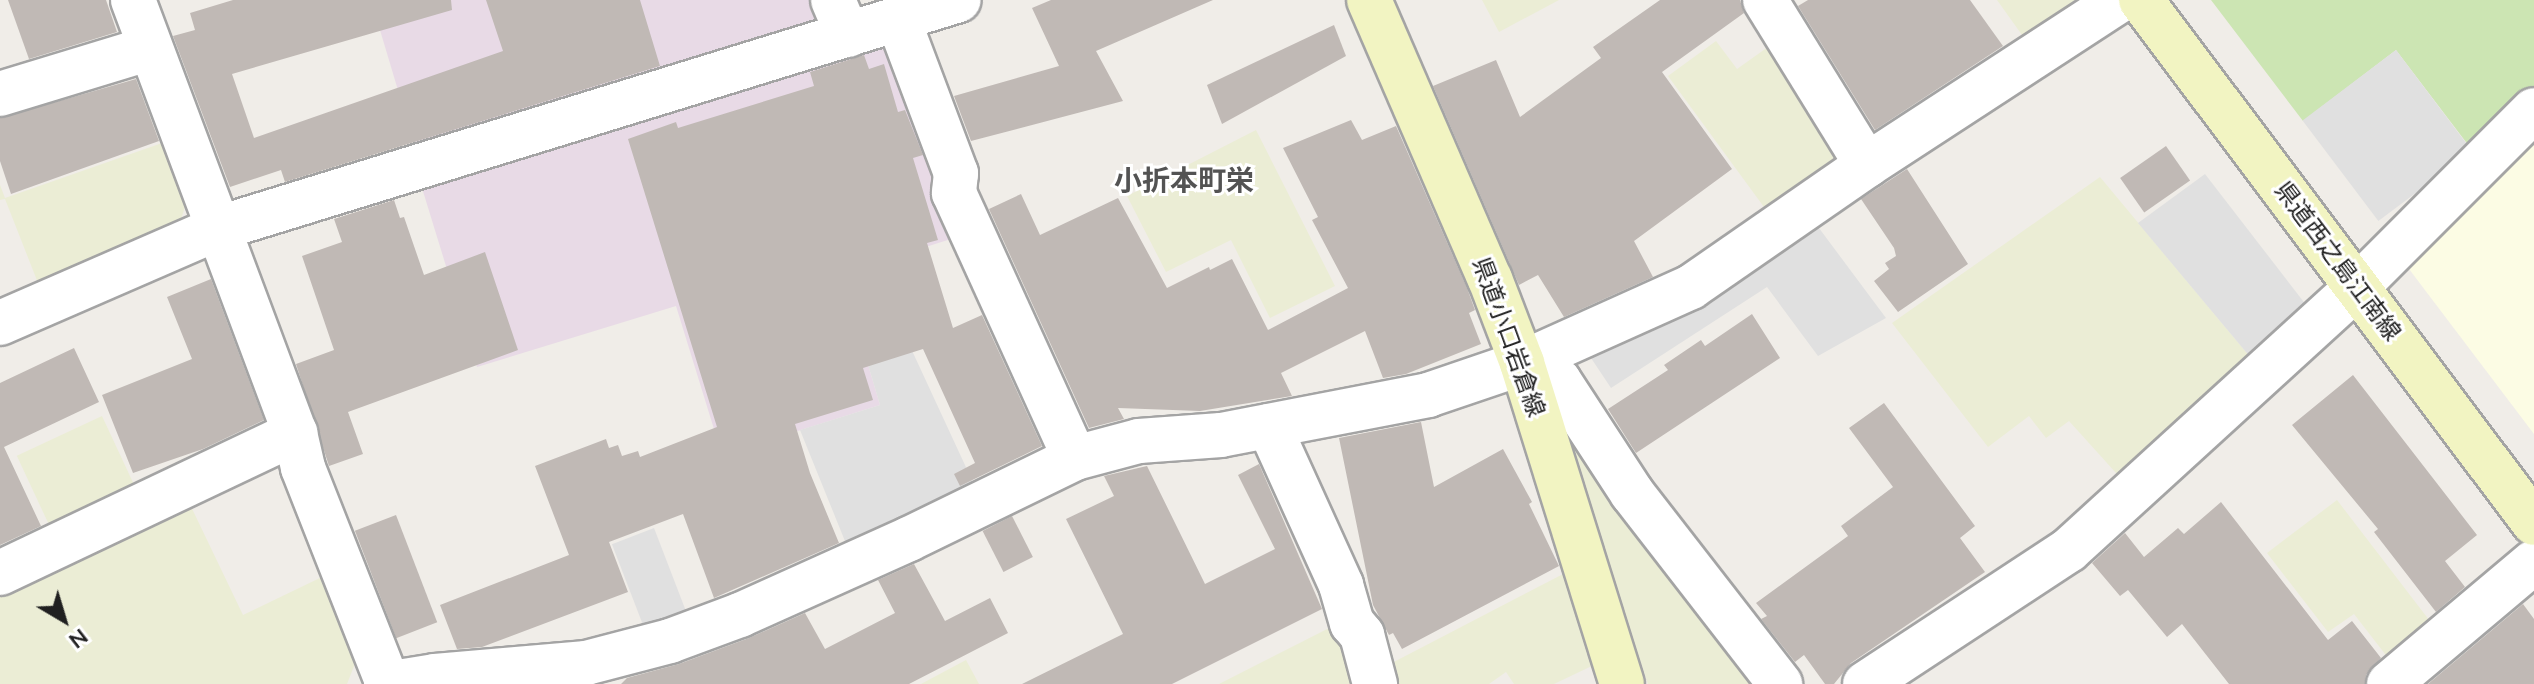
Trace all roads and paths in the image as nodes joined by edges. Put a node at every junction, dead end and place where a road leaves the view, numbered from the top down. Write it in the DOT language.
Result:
graph roads {
  1 [pos="133,0"];
  2 [pos="959,0"];
  3 [pos="1369,0"];
  4 [pos="1765,0"];
  5 [pos="2120,0"];
  6 [pos="2141,0"];
  7 [pos="840,18"];
  8 [pos="898,19"];
  9 [pos="150,48"];
  10 [pos="0,94"];
  11 [pos="2534,110"];
  12 [pos="1867,165"];
  13 [pos="216,229"];
  14 [pos="2357,287"];
  15 [pos="0,323"];
  16 [pos="1522,363"];
  17 [pos="1269,426"];
  18 [pos="295,433"];
  19 [pos="1075,458"];
  20 [pos="2534,523"];
  21 [pos="2534,562"];
  22 [pos="0,573"];
  23 [pos="387,684"];
  24 [pos="1375,684"];
  25 [pos="1622,684"];
  26 [pos="1780,684"];
  27 [pos="1865,684"];
  28 [pos="2389,684"];
  1 -- 9 [label="street"];
  2 -- 8 [label="street"];
  3 -- 16 [label="main road, 県道小口岩倉線"];
  4 -- 12 [label="street"];
  5 -- 12 [label="street"];
  6 -- 14 [label="main road, 県道西之島江南線"];
  7 -- 8 [label="street"];
  7 -- 13 [label="street"];
  8 -- 19 [label="street"];
  9 -- 10 [label="street"];
  9 -- 13 [label="street"];
  11 -- 14 [label="street"];
  12 -- 16 [label="street"];
  13 -- 15 [label="street"];
  13 -- 18 [label="street"];
  14 -- 20 [label="main road, 県道西之島江南線"];
  14 -- 27 [label="street"];
  16 -- 17 [label="street"];
  16 -- 25 [label="main road, 県道小口岩倉線"];
  16 -- 26 [label="street"];
  17 -- 19 [label="street"];
  17 -- 24 [label="street"];
  18 -- 22 [label="street"];
  18 -- 23 [label="street"];
  19 -- 23 [label="street"];
  21 -- 28 [label="street"];
}
